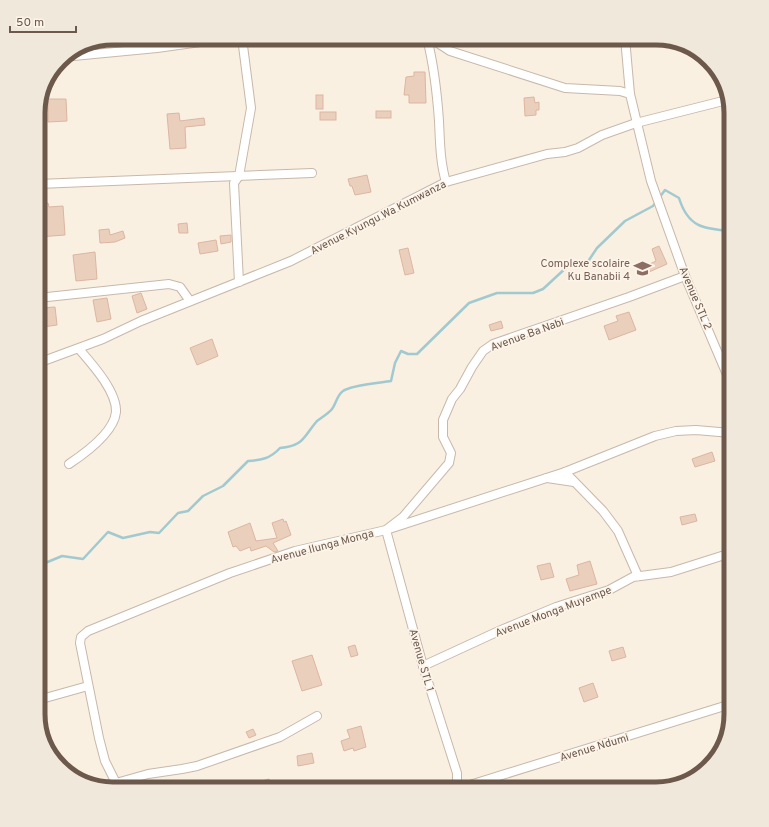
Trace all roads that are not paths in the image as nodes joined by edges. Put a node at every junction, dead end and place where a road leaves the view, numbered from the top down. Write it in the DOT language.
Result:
graph roads {
  1 [pos="179,45"];
  2 [pos="243,45"];
  3 [pos="429,45"];
  4 [pos="441,45"];
  5 [pos="626,45"];
  6 [pos="75,56"];
  7 [pos="630,94"];
  8 [pos="723,101"];
  9 [pos="636,123"];
  10 [pos="312,173"];
  11 [pos="239,176"];
  12 [pos="446,182"];
  13 [pos="45,184"];
  14 [pos="685,276"];
  15 [pos="239,282"];
  16 [pos="45,297"];
  17 [pos="190,301"];
  18 [pos="79,349"];
  19 [pos="45,361"];
  20 [pos="724,368"];
  21 [pos="724,433"];
  22 [pos="69,464"];
  23 [pos="565,472"];
  24 [pos="545,478"];
  25 [pos="574,482"];
  26 [pos="386,530"];
  27 [pos="724,555"];
  28 [pos="638,576"];
  29 [pos="423,666"];
  30 [pos="88,686"];
  31 [pos="45,698"];
  32 [pos="724,706"];
  33 [pos="317,716"];
  34 [pos="116,782"];
  35 [pos="128,782"];
  36 [pos="457,782"];
  37 [pos="480,782"];
  1 -- 6 [label="street"];
  2 -- 11 [label="street"];
  3 -- 12 [label="street"];
  4 -- 7 [label="street"];
  5 -- 7 [label="street"];
  7 -- 9 [label="street"];
  8 -- 9 [label="street, Avenue Kyungu Wa Kumwanza"];
  9 -- 12 [label="street, Avenue Kyungu Wa Kumwanza"];
  9 -- 14 [label="street, Avenue STL 2"];
  10 -- 11 [label="street"];
  11 -- 13 [label="street"];
  11 -- 15 [label="street"];
  12 -- 15 [label="street, Avenue Kyungu Wa Kumwanza"];
  14 -- 20 [label="street, Avenue STL 2"];
  14 -- 26 [label="street, Avenue Ba Nabi"];
  15 -- 17 [label="street, Avenue Kyungu Wa Kumwanza"];
  16 -- 17 [label="street"];
  17 -- 18 [label="street, Avenue Kyungu Wa Kumwanza"];
  18 -- 19 [label="street, Avenue Kyungu Wa Kumwanza"];
  18 -- 22 [label="street"];
  21 -- 23 [label="street, Avenue Ilunga Monga"];
  23 -- 24 [label="street, Avenue Ilunga Monga"];
  23 -- 25 [label="street"];
  24 -- 25 [label="street"];
  24 -- 26 [label="street, Avenue Ilunga Monga"];
  25 -- 28 [label="street"];
  26 -- 29 [label="street, Avenue STL 1"];
  26 -- 30 [label="street, Avenue Ilunga Monga"];
  27 -- 28 [label="street, Avenue Monga Muyampe"];
  28 -- 29 [label="street, Avenue Monga Muyampe"];
  29 -- 36 [label="street, Avenue STL 1"];
  30 -- 31 [label="street"];
  30 -- 34 [label="street, Avenue Ilunga Monga"];
  32 -- 37 [label="street, Avenue Ndumi"];
  33 -- 35 [label="street"];
}
